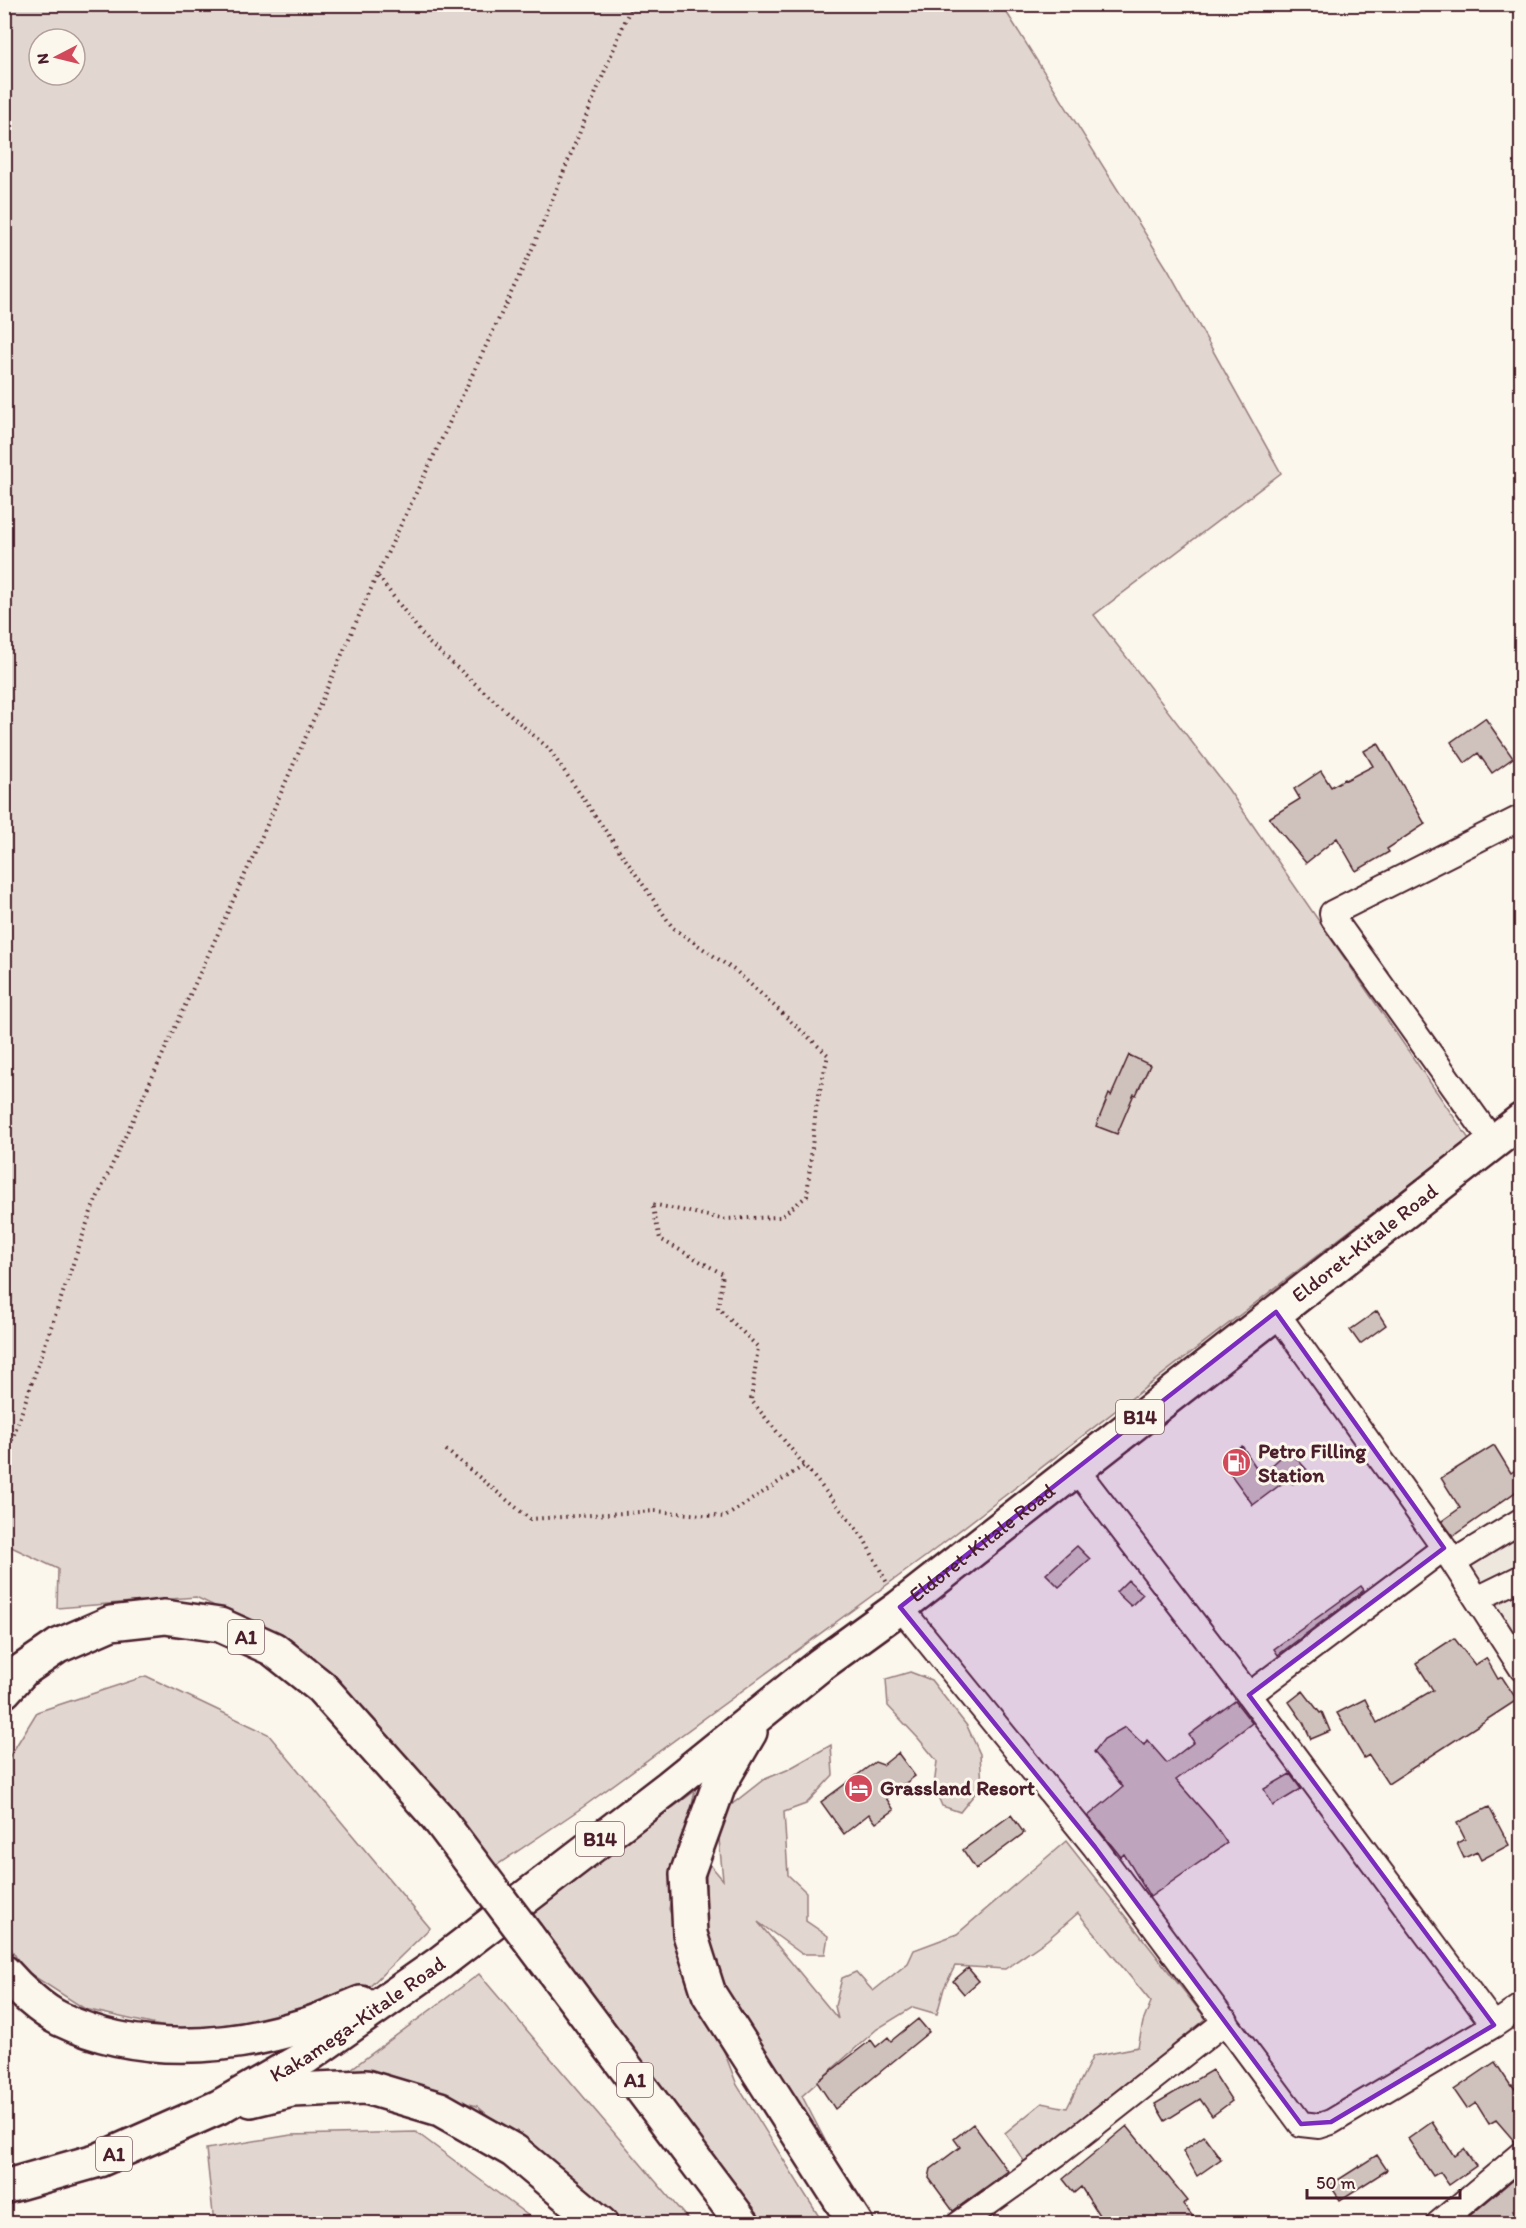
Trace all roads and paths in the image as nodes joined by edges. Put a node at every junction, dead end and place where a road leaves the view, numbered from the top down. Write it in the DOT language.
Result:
graph roads {
  1 [pos="632,4"];
  2 [pos="377,575"];
  3 [pos="1521,817"];
  4 [pos="1521,1120"];
  5 [pos="1493,1142"];
  6 [pos="1276,1312"];
  7 [pos="446,1450"];
  8 [pos="4,1463"];
  9 [pos="805,1465"];
  10 [pos="1075,1468"];
  11 [pos="1521,1520"];
  12 [pos="1449,1555"];
  13 [pos="1521,1577"];
  14 [pos="1477,1599"];
  15 [pos="900,1607"];
  16 [pos="1521,1669"];
  17 [pos="4,1691"];
  18 [pos="1249,1695"];
  19 [pos="760,1715"];
  20 [pos="440,1963"];
  21 [pos="4,1972"];
  22 [pos="1521,2006"];
  23 [pos="1226,2021"];
  24 [pos="1494,2025"];
  25 [pos="219,2107"];
  26 [pos="1521,2154"];
  27 [pos="4,2187"];
  28 [pos="601,2223"];
  29 [pos="743,2223"];
  30 [pos="856,2223"];
  31 [pos="959,2223"];
  32 [pos="1438,2223"];
  1 -- 2 [label="path"];
  2 -- 8 [label="path"];
  2 -- 9 [label="path"];
  3 -- 5 [label="street"];
  4 -- 5 [label="highway, Eldoret-Kitale Road / B14"];
  5 -- 6 [label="highway, Eldoret-Kitale Road / B14"];
  6 -- 10 [label="highway, Eldoret-Kitale Road / B14"];
  6 -- 12 [label="street"];
  7 -- 9 [label="path"];
  9 -- 15 [label="path"];
  10 -- 15 [label="highway, Eldoret-Kitale Road / B14"];
  10 -- 18 [label="street"];
  11 -- 12 [label="street"];
  12 -- 14 [label="street"];
  12 -- 18 [label="street"];
  13 -- 14 [label="street"];
  14 -- 16 [label="street"];
  15 -- 19 [label="highway, Eldoret-Kitale Road / B14"];
  15 -- 23 [label="street"];
  17 -- 29 [label="highway, A1, bridge"];
  18 -- 24 [label="street"];
  19 -- 20 [label="highway, Eldoret-Kitale Road / B14"];
  19 -- 30 [label="highway"];
  20 -- 21 [label="highway, Kakamega-Kitale Road"];
  20 -- 25 [label="highway, Kakamega-Kitale Road / A1"];
  22 -- 24 [label="street"];
  23 -- 24 [label="street"];
  23 -- 31 [label="street"];
  25 -- 27 [label="highway, Kakamega-Kitale Road / A1"];
  25 -- 28 [label="highway"];
  26 -- 32 [label="street"];
}
